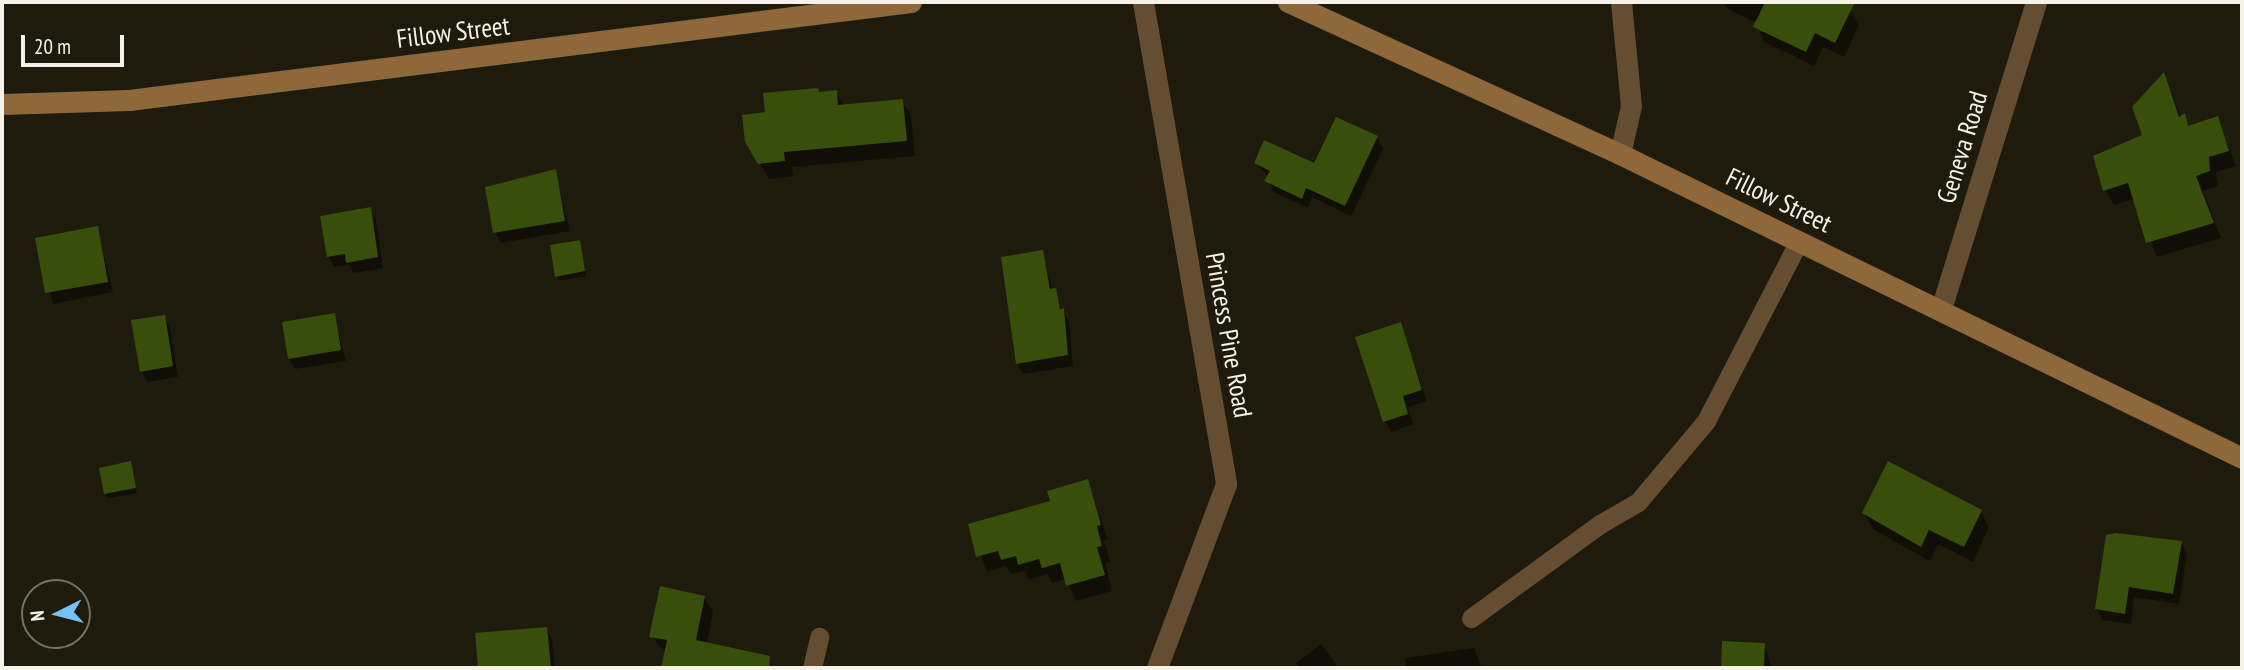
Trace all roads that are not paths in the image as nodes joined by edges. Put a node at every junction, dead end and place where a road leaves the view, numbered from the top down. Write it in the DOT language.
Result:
graph roads {
  1 [pos="911,2"];
  2 [pos="1143,2"];
  3 [pos="1288,2"];
  4 [pos="1622,2"];
  5 [pos="2036,2"];
  6 [pos="2,104"];
  7 [pos="1620,154"];
  8 [pos="1798,241"];
  9 [pos="1941,310"];
  10 [pos="2242,458"];
  11 [pos="1471,618"];
  12 [pos="819,636"];
  13 [pos="811,668"];
  14 [pos="1157,668"];
  1 -- 6 [label="main road, Fillow Street"];
  2 -- 14 [label="street, Princess Pine Road"];
  3 -- 7 [label="main road, Fillow Street"];
  4 -- 7 [label="street"];
  5 -- 9 [label="street, Geneva Road"];
  7 -- 8 [label="main road, Fillow Street"];
  8 -- 9 [label="main road, Fillow Street"];
  8 -- 11 [label="lane"];
  9 -- 10 [label="main road, Fillow Street"];
  12 -- 13 [label="lane"];
}
